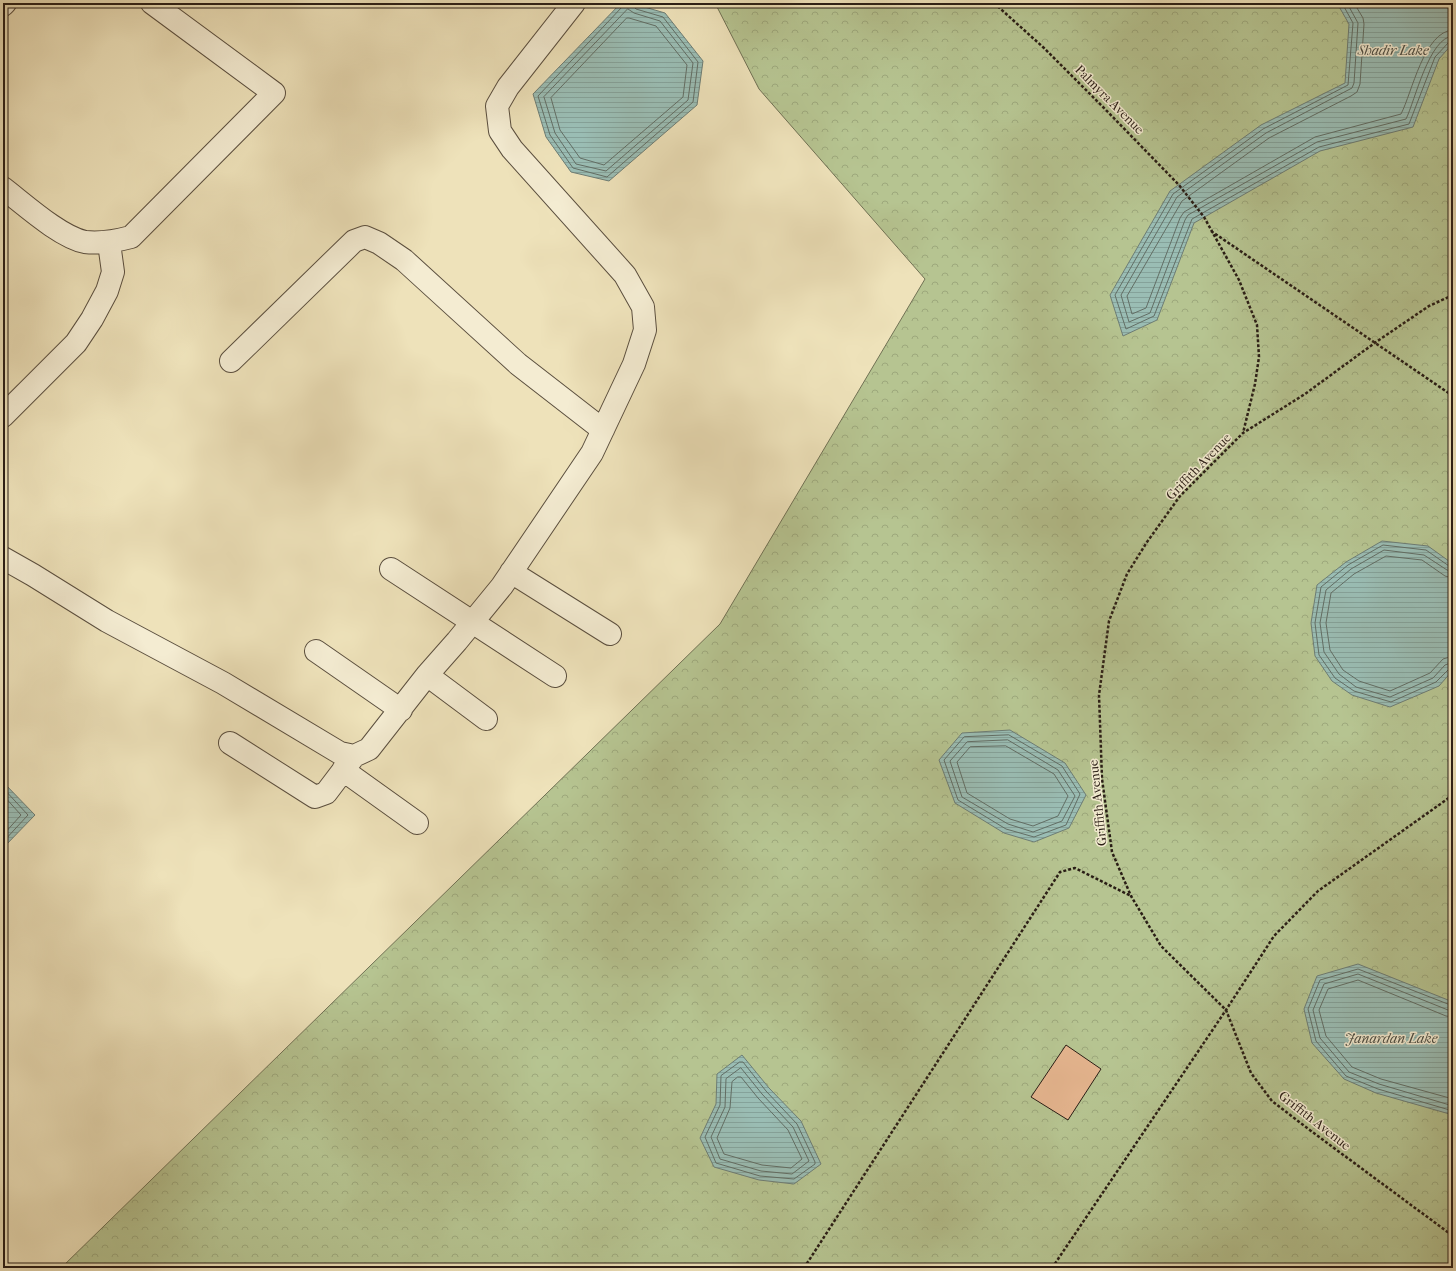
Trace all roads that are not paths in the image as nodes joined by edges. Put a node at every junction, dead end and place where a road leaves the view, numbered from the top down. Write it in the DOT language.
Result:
graph roads {
  1 [pos="152,3"];
  2 [pos="574,3"];
  3 [pos="3,188"];
  4 [pos="109,242"];
  5 [pos="231,361"];
  6 [pos="3,416"];
  7 [pos="603,430"];
  8 [pos="3,558"];
  9 [pos="391,569"];
  10 [pos="511,572"];
  11 [pos="472,622"];
  12 [pos="610,634"];
  13 [pos="316,651"];
  14 [pos="427,675"];
  15 [pos="555,676"];
  16 [pos="401,710"];
  17 [pos="486,719"];
  18 [pos="230,743"];
  19 [pos="348,763"];
  20 [pos="417,823"];
  1 -- 4 [label="street"];
  2 -- 7 [label="street"];
  3 -- 4 [label="street"];
  4 -- 6 [label="street"];
  5 -- 7 [label="street"];
  7 -- 10 [label="street"];
  8 -- 19 [label="street"];
  9 -- 11 [label="street"];
  10 -- 11 [label="street"];
  10 -- 12 [label="street"];
  11 -- 14 [label="street"];
  11 -- 15 [label="street"];
  13 -- 16 [label="street"];
  14 -- 16 [label="street"];
  14 -- 17 [label="street"];
  16 -- 19 [label="street"];
  18 -- 19 [label="street"];
  19 -- 20 [label="street"];
}
